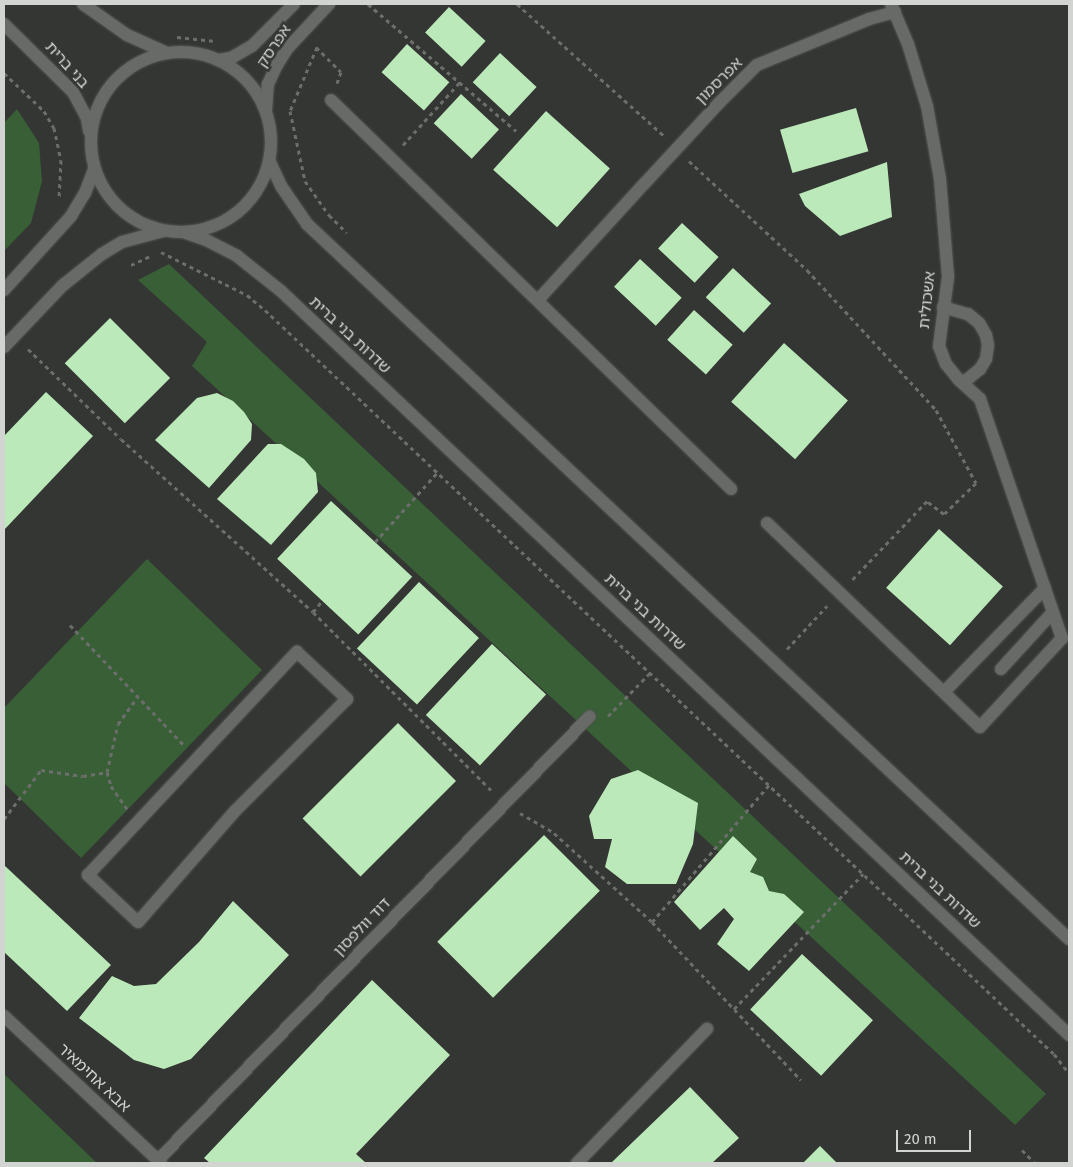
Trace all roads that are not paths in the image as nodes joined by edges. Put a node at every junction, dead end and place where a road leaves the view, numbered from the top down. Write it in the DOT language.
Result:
graph roads {
  1 [pos="83,4"];
  2 [pos="294,4"];
  3 [pos="329,4"];
  4 [pos="893,8"];
  5 [pos="4,24"];
  6 [pos="167,52"];
  7 [pos="218,60"];
  8 [pos="331,100"];
  9 [pos="266,115"];
  10 [pos="90,137"];
  11 [pos="269,160"];
  12 [pos="94,168"];
  13 [pos="163,231"];
  14 [pos="186,232"];
  15 [pos="4,290"];
  16 [pos="538,300"];
  17 [pos="943,308"];
  18 [pos="4,347"];
  19 [pos="963,383"];
  20 [pos="731,489"];
  21 [pos="767,523"];
  22 [pos="1045,588"];
  23 [pos="1053,612"];
  24 [pos="1001,669"];
  25 [pos="944,692"];
  26 [pos="590,716"];
  27 [pos="197,758"];
  28 [pos="1069,939"];
  29 [pos="4,1016"];
  30 [pos="707,1029"];
  31 [pos="1069,1035"];
  32 [pos="160,1162"];
  33 [pos="577,1163"];
  1 -- 6 [label="main road"];
  2 -- 7 [label="main road, אפרסק"];
  3 -- 9 [label="main road, אפרסק"];
  4 -- 16 [label="main road, אפרסמון"];
  4 -- 17 [label="main road, אשכולית"];
  5 -- 10 [label="main road, בני ברית"];
  6 -- 7 [label="main road"];
  6 -- 10 [label="main road"];
  7 -- 9 [label="main road"];
  8 -- 16 [label="main road"];
  9 -- 11 [label="main road"];
  10 -- 12 [label="main road"];
  11 -- 14 [label="main road"];
  11 -- 28 [label="main road"];
  12 -- 13 [label="main road"];
  12 -- 15 [label="main road"];
  13 -- 14 [label="main road"];
  13 -- 18 [label="main road"];
  14 -- 31 [label="main road, שדרות בני ברית"];
  16 -- 20 [label="main road"];
  17 -- 19 [label="main road, אשכולית"];
  17 -- 19 [label="main road"];
  19 -- 22 [label="main road, אשכולית"];
  21 -- 25 [label="main road"];
  22 -- 23 [label="main road, אשכולית"];
  22 -- 25 [label="main road"];
  23 -- 24 [label="main road"];
  23 -- 25 [label="main road, אשכולית"];
  26 -- 32 [label="main road, דוד וולפסון"];
  27 -- 27 [label="main road"];
  29 -- 32 [label="main road, אבא אחימאיר"];
  30 -- 33 [label="main road"];
}
